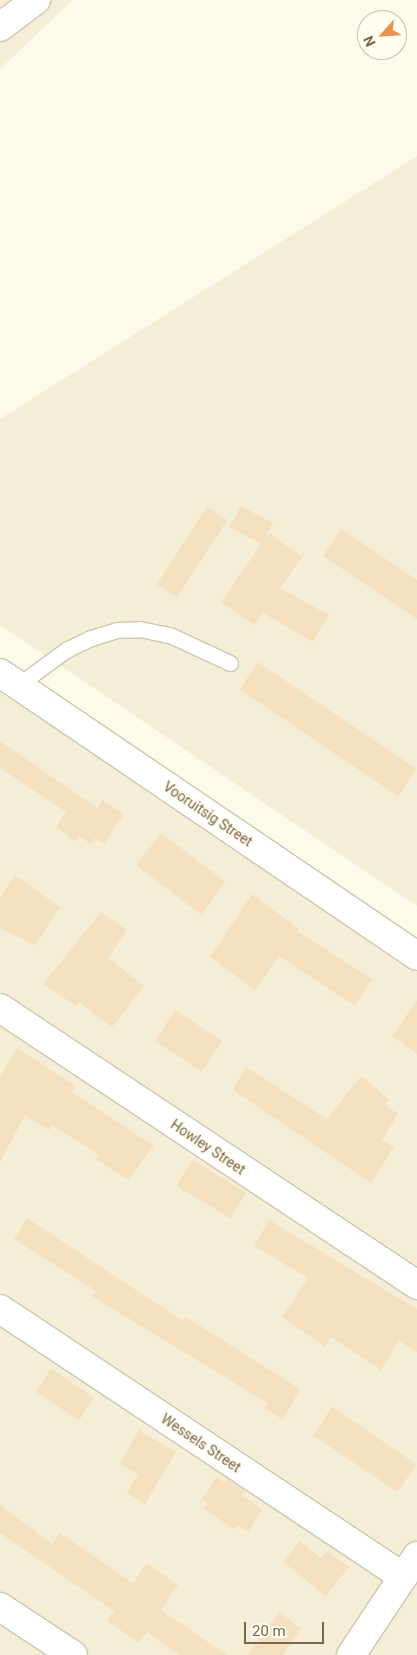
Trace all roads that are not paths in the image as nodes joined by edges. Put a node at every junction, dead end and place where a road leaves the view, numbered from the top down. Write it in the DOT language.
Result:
graph roads {
  1 [pos="36,0"];
  2 [pos="0,27"];
  3 [pos="230,664"];
  4 [pos="9,679"];
  5 [pos="417,956"];
  6 [pos="0,1008"];
  7 [pos="417,1285"];
  8 [pos="0,1309"];
  9 [pos="410,1567"];
  10 [pos="0,1607"];
  11 [pos="73,1655"];
  12 [pos="351,1655"];
  1 -- 2 [label="street"];
  3 -- 4 [label="lane"];
  4 -- 5 [label="street, Vooruitsig Street"];
  6 -- 7 [label="street, Howley Street"];
  8 -- 9 [label="street, Wessels Street"];
  9 -- 12 [label="street"];
  10 -- 11 [label="street"];
}
